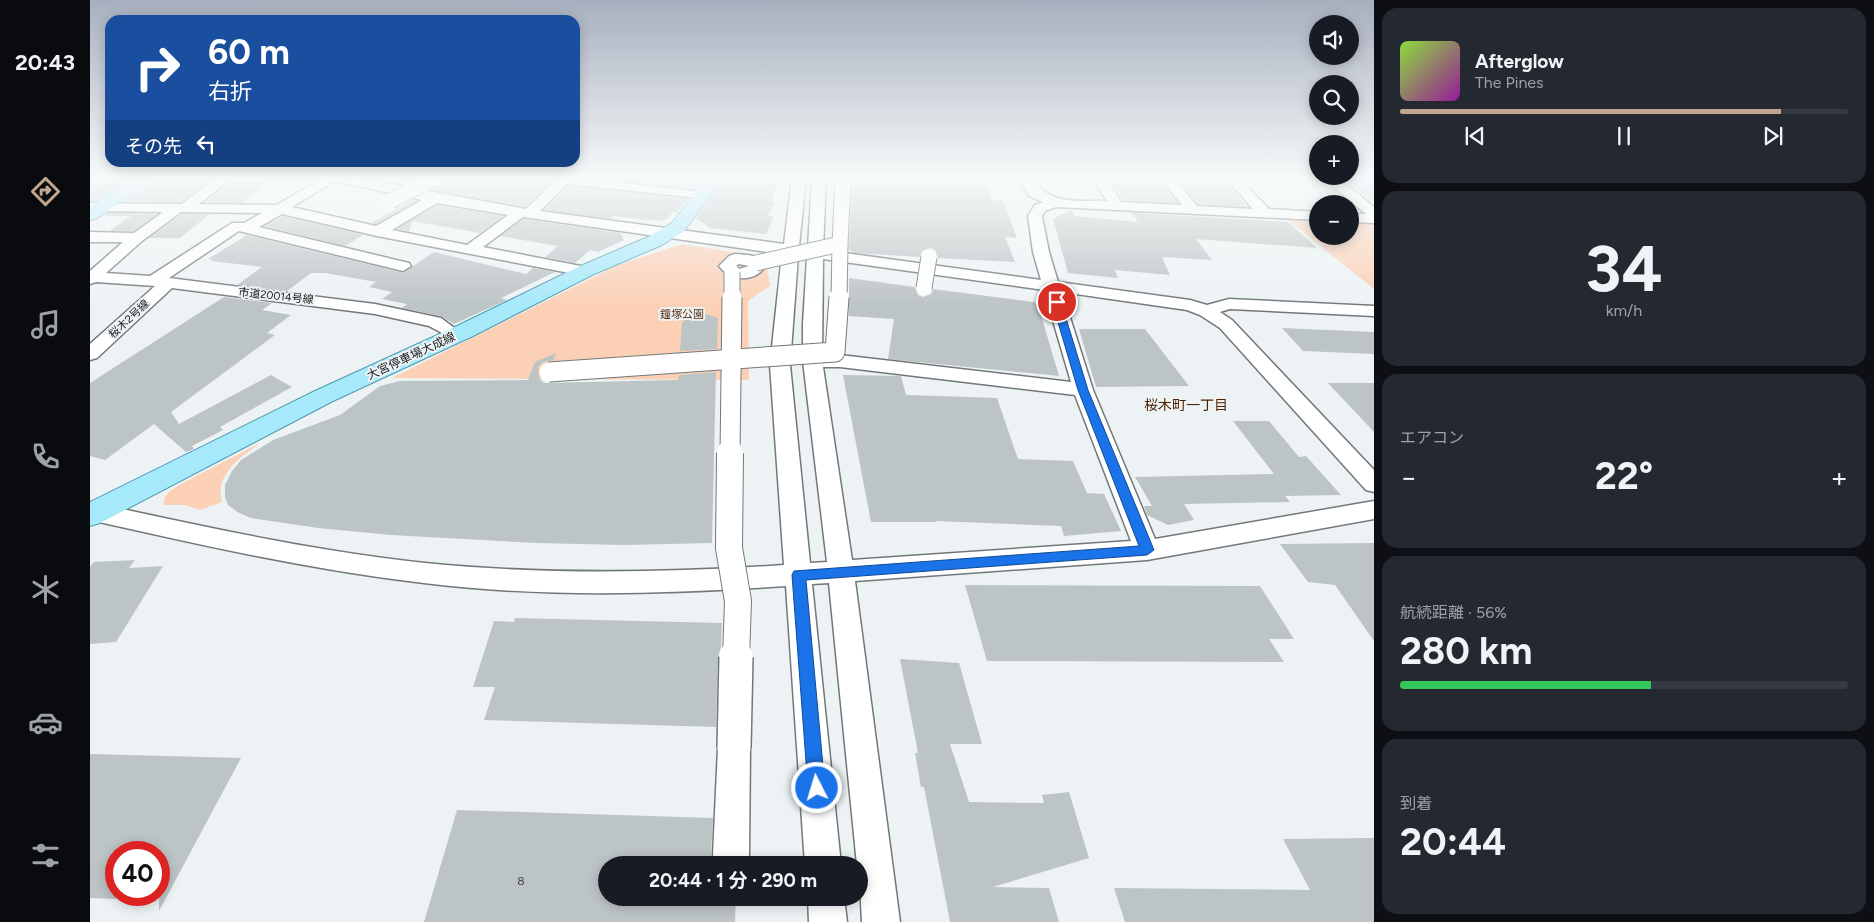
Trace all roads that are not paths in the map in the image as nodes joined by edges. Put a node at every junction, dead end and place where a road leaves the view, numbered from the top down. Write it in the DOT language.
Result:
graph roads {
  1 [pos="162,221"];
  2 [pos="258,221"];
  3 [pos="330,221"];
  4 [pos="396,221"];
  5 [pos="513,221"];
  6 [pos="596,221"];
  7 [pos="682,221"];
  8 [pos="794,221"];
  9 [pos="817,221"];
  10 [pos="841,221"];
  11 [pos="1036,221"];
  12 [pos="351,226"];
  13 [pos="246,228"];
  14 [pos="675,230"];
  15 [pos="377,232"];
  16 [pos="90,237"];
  17 [pos="137,238"];
  18 [pos="840,244"];
  19 [pos="315,245"];
  20 [pos="470,250"];
  21 [pos="790,250"];
  22 [pos="816,254"];
  23 [pos="929,257"];
  24 [pos="403,266"];
  25 [pos="585,271"];
  26 [pos="91,278"];
  27 [pos="160,282"];
  28 [pos="1052,285"];
  29 [pos="924,288"];
  30 [pos="1206,311"];
  31 [pos="1374,311"];
  32 [pos="455,335"];
  33 [pos="90,354"];
  34 [pos="731,360"];
  35 [pos="813,361"];
  36 [pos="549,372"];
  37 [pos="1083,390"];
  38 [pos="1374,484"];
  39 [pos="1374,510"];
  40 [pos="92,514"];
  41 [pos="1147,550"];
  42 [pos="841,572"];
  43 [pos="799,575"];
  44 [pos="731,855"];
  45 [pos="822,856"];
  46 [pos="827,906"];
  47 [pos="828,922"];
  48 [pos="881,922"];
  1 -- 17 [label="street"];
  2 -- 13 [label="street, 桜木2号線"];
  3 -- 12 [label="street"];
  4 -- 15 [label="street"];
  5 -- 20 [label="street"];
  6 -- 14 [label="street"];
  7 -- 14 [label="main road, 大宮停車場大成線"];
  8 -- 21 [label="street"];
  9 -- 22 [label="street"];
  10 -- 18 [label="street, bridge"];
  11 -- 28 [label="street"];
  12 -- 15 [label="street"];
  12 -- 19 [label="street"];
  13 -- 19 [label="street"];
  13 -- 27 [label="street, 桜木2号線"];
  14 -- 21 [label="street"];
  14 -- 25 [label="main road, 大宮停車場大成線"];
  15 -- 20 [label="street"];
  16 -- 17 [label="street"];
  17 -- 26 [label="street"];
  18 -- 34 [label="street, bridge"];
  18 -- 34 [label="street, bridge"];
  19 -- 24 [label="street"];
  20 -- 25 [label="street"];
  21 -- 22 [label="street"];
  21 -- 43 [label="street"];
  22 -- 28 [label="street"];
  22 -- 35 [label="street"];
  23 -- 29 [label="street, bridge"];
  25 -- 32 [label="main road, 大宮停車場大成線"];
  26 -- 27 [label="street, 市道20014号線"];
  27 -- 32 [label="street, 市道20014号線"];
  27 -- 33 [label="street, 桜木2号線"];
  28 -- 30 [label="street"];
  28 -- 37 [label="street"];
  30 -- 31 [label="street"];
  30 -- 38 [label="street"];
  32 -- 40 [label="main road, 大宮停車場大成線"];
  34 -- 36 [label="street, bridge"];
  34 -- 44 [label="street, bridge"];
  35 -- 37 [label="street"];
  35 -- 42 [label="street"];
  37 -- 41 [label="street"];
  39 -- 41 [label="street"];
  40 -- 43 [label="street"];
  41 -- 42 [label="street"];
  42 -- 43 [label="street"];
  42 -- 48 [label="street"];
  43 -- 45 [label="street"];
  46 -- 47 [label="street"];
}
